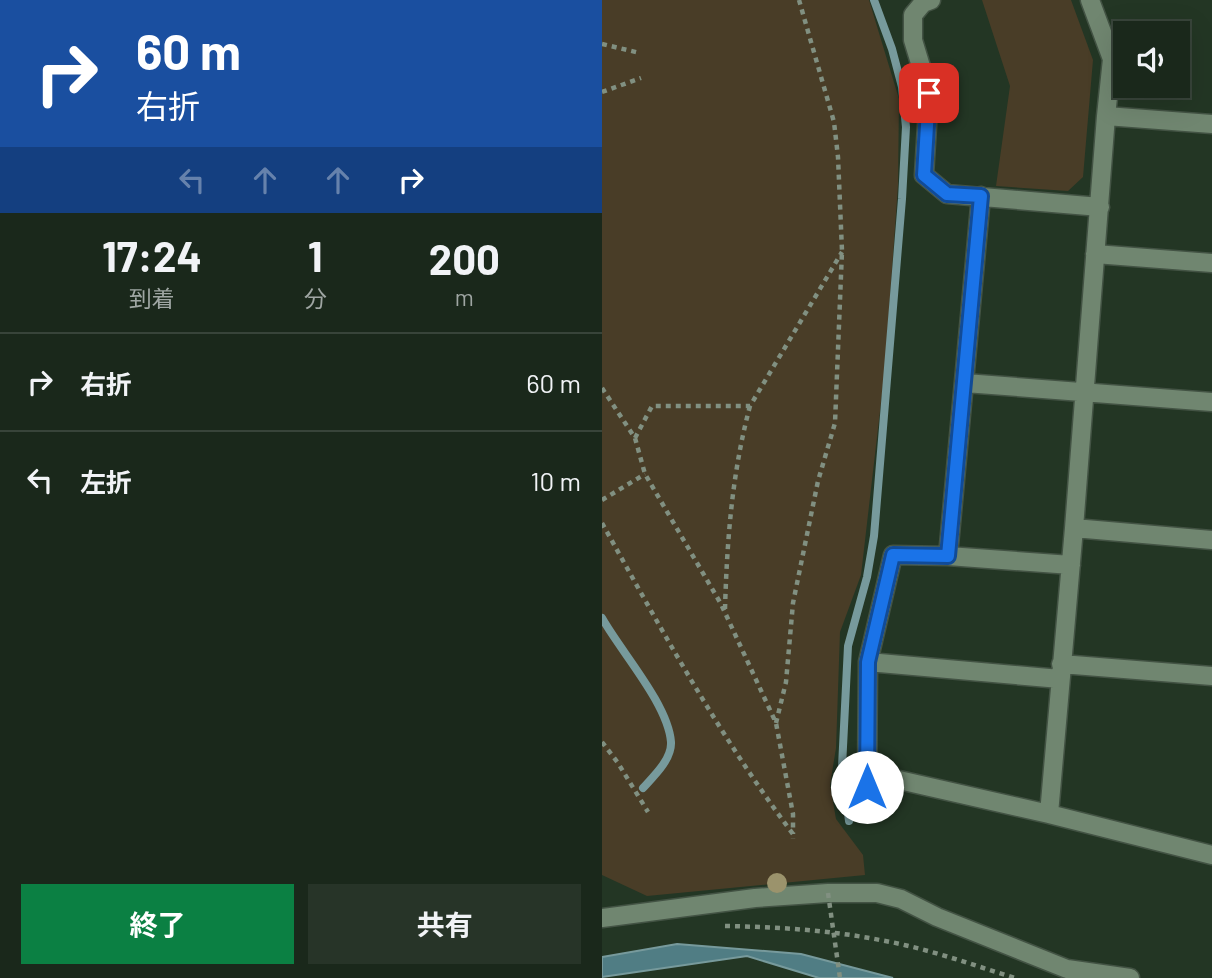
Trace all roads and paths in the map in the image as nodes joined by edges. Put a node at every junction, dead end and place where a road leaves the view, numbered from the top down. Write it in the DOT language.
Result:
graph roads {
  1 [pos="799,0"];
  2 [pos="931,0"];
  3 [pos="1090,0"];
  4 [pos="602,44"];
  5 [pos="640,53"];
  6 [pos="641,78"];
  7 [pos="602,92"];
  8 [pos="1106,116"];
  9 [pos="1212,124"];
  10 [pos="981,196"];
  11 [pos="1100,207"];
  12 [pos="842,251"];
  13 [pos="1095,254"];
  14 [pos="1212,263"];
  15 [pos="965,383"];
  16 [pos="602,388"];
  17 [pos="1085,392"];
  18 [pos="1212,402"];
  19 [pos="750,406"];
  20 [pos="635,438"];
  21 [pos="645,474"];
  22 [pos="602,500"];
  23 [pos="602,523"];
  24 [pos="1074,528"];
  25 [pos="1212,540"];
  26 [pos="948,556"];
  27 [pos="1071,565"];
  28 [pos="725,612"];
  29 [pos="868,662"];
  30 [pos="1060,671"];
  31 [pos="1212,676"];
  32 [pos="776,723"];
  33 [pos="602,742"];
  34 [pos="648,812"];
  35 [pos="1049,814"];
  36 [pos="1212,855"];
  37 [pos="828,893"];
  38 [pos="602,918"];
  39 [pos="718,926"];
  40 [pos="840,978"];
  41 [pos="1015,978"];
  42 [pos="1130,978"];
  1 -- 12 [label="path"];
  2 -- 10 [label="street"];
  3 -- 8 [label="street"];
  4 -- 5 [label="path"];
  6 -- 7 [label="path"];
  8 -- 9 [label="street"];
  8 -- 11 [label="street"];
  10 -- 11 [label="street"];
  10 -- 15 [label="street"];
  11 -- 13 [label="street"];
  12 -- 19 [label="path"];
  12 -- 32 [label="path"];
  13 -- 14 [label="street"];
  13 -- 17 [label="street"];
  15 -- 17 [label="street"];
  15 -- 26 [label="street"];
  16 -- 20 [label="path"];
  17 -- 18 [label="street"];
  17 -- 24 [label="street"];
  19 -- 20 [label="path"];
  19 -- 28 [label="path"];
  20 -- 21 [label="path"];
  21 -- 22 [label="path"];
  21 -- 28 [label="path"];
  23 -- 32 [label="path"];
  24 -- 25 [label="street"];
  24 -- 27 [label="street"];
  26 -- 27 [label="street"];
  26 -- 29 [label="street"];
  27 -- 30 [label="street"];
  28 -- 32 [label="path"];
  29 -- 30 [label="street"];
  29 -- 35 [label="street"];
  30 -- 31 [label="street"];
  30 -- 35 [label="street"];
  33 -- 34 [label="path"];
  35 -- 36 [label="street"];
  37 -- 38 [label="street"];
  37 -- 40 [label="path, bridge"];
  37 -- 42 [label="street"];
  39 -- 41 [label="path"];
}
